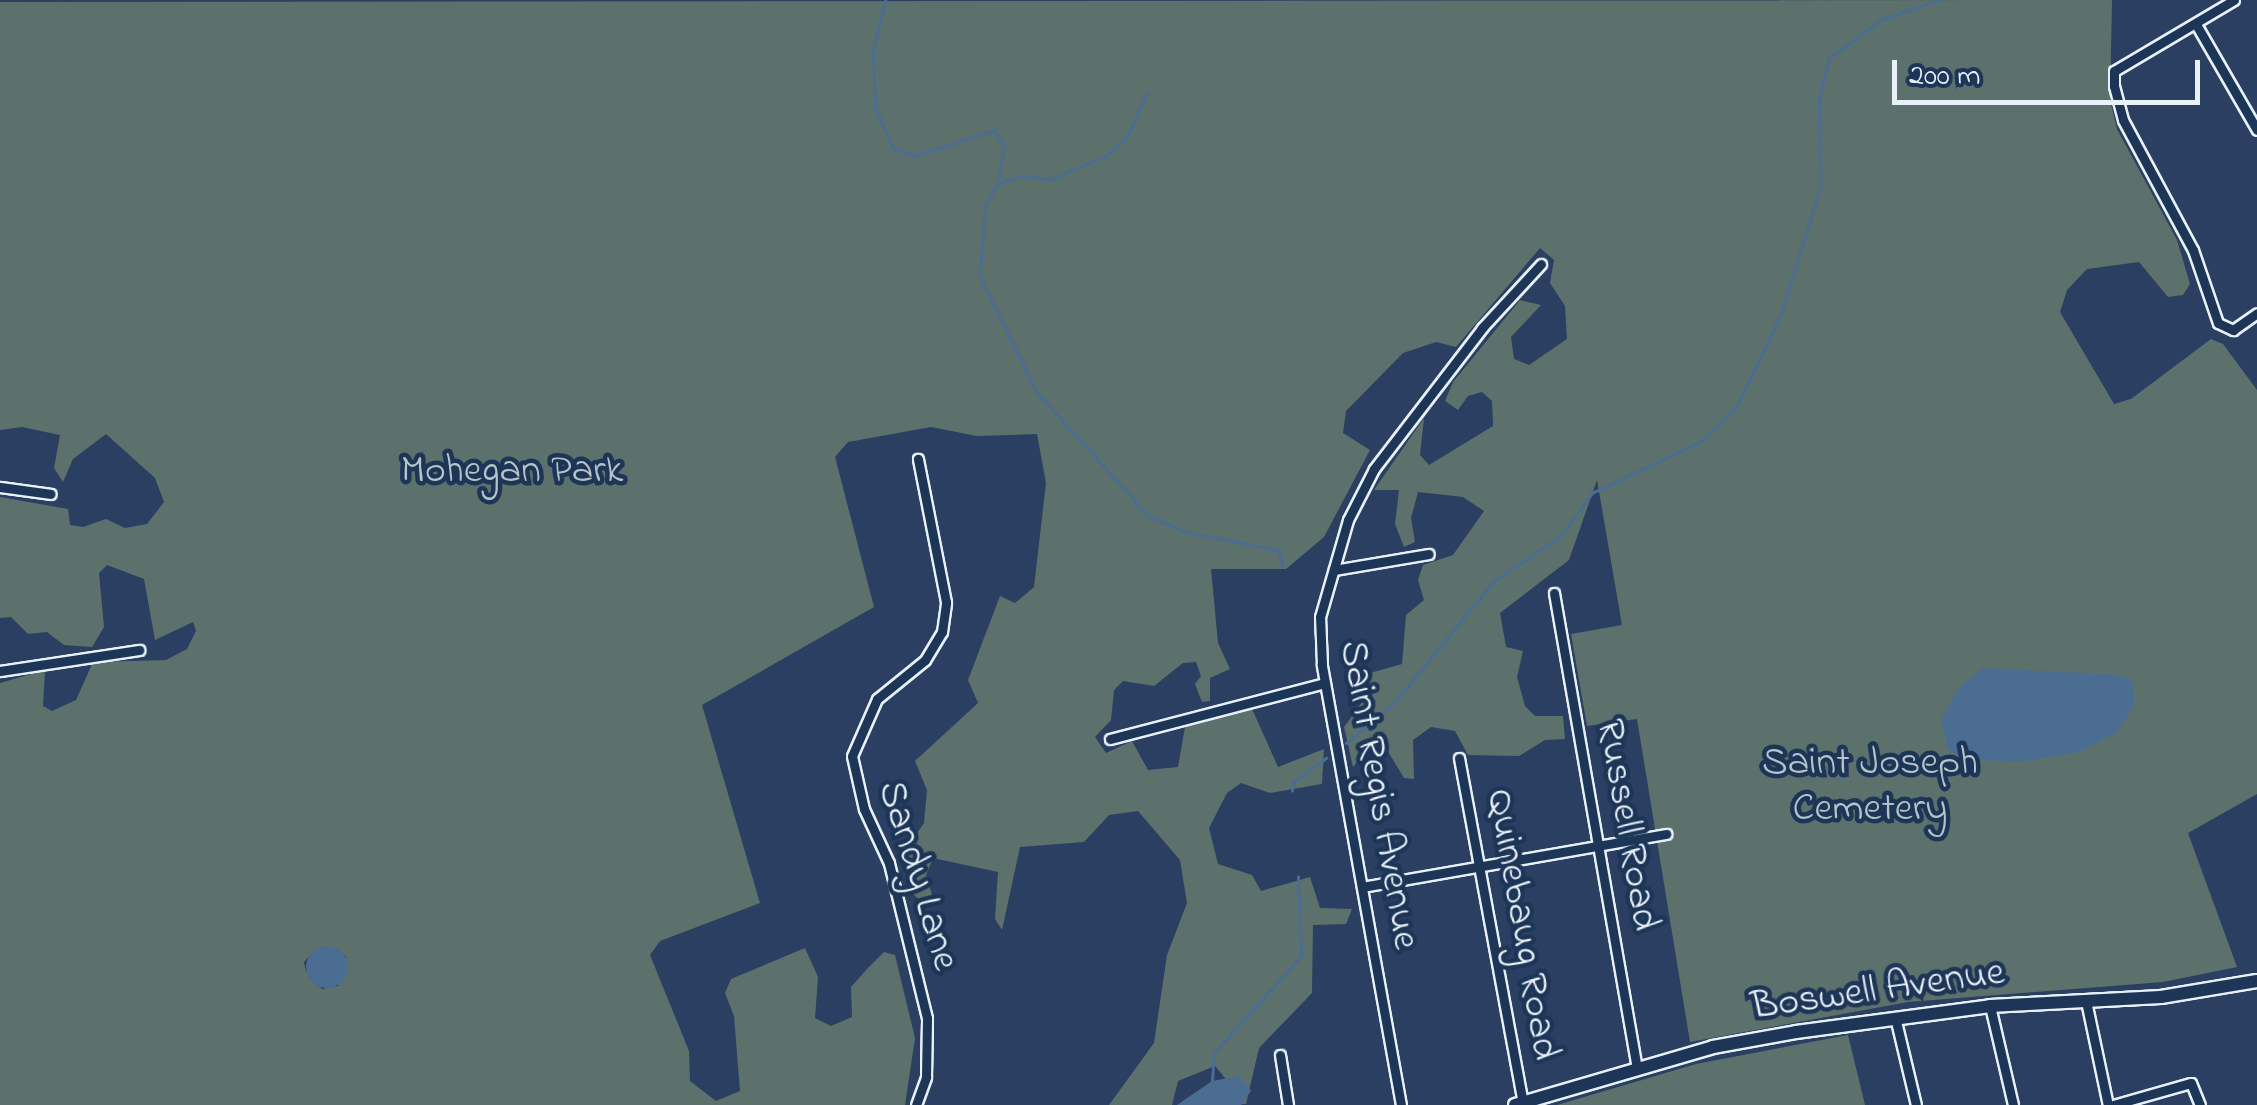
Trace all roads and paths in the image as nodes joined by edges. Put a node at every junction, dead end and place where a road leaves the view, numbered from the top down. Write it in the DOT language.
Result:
graph roads {
  1 [pos="2231,1"];
  2 [pos="2197,26"];
  3 [pos="2257,130"];
  4 [pos="1541,264"];
  5 [pos="2257,312"];
  6 [pos="918,459"];
  7 [pos="0,487"];
  8 [pos="50,494"];
  9 [pos="1429,554"];
  10 [pos="1334,570"];
  11 [pos="1554,593"];
  12 [pos="138,650"];
  13 [pos="0,671"];
  14 [pos="1325,683"];
  15 [pos="1110,739"];
  16 [pos="1459,758"];
  17 [pos="1666,834"];
  18 [pos="1599,846"];
  19 [pos="1482,866"];
  20 [pos="1362,887"];
  21 [pos="2257,981"];
  22 [pos="2086,1001"];
  23 [pos="1990,1006"];
  24 [pos="1895,1017"];
  25 [pos="1280,1055"];
  26 [pos="1638,1068"];
  27 [pos="1519,1104"];
  28 [pos="916,1105"];
  29 [pos="1288,1105"];
  30 [pos="1401,1105"];
  31 [pos="1916,1105"];
  32 [pos="2012,1105"];
  33 [pos="2110,1105"];
  34 [pos="2200,1105"];
  1 -- 2 [label="street"];
  2 -- 3 [label="street"];
  2 -- 5 [label="street"];
  4 -- 10 [label="street, Saint Regis Avenue"];
  6 -- 28 [label="street, Sandy Lane"];
  7 -- 8 [label="street"];
  9 -- 10 [label="street"];
  10 -- 14 [label="street, Saint Regis Avenue"];
  11 -- 18 [label="street, Russell Road"];
  12 -- 13 [label="street"];
  14 -- 15 [label="street"];
  14 -- 20 [label="street, Saint Regis Avenue"];
  16 -- 19 [label="street, Quinebaug Road"];
  17 -- 18 [label="street"];
  18 -- 19 [label="street"];
  18 -- 26 [label="street, Russell Road"];
  19 -- 20 [label="street"];
  19 -- 27 [label="street, Quinebaug Road"];
  20 -- 30 [label="street, Saint Regis Avenue"];
  21 -- 22 [label="main road, Boswell Avenue"];
  22 -- 23 [label="main road, Boswell Avenue"];
  22 -- 33 [label="street"];
  23 -- 24 [label="main road, Boswell Avenue"];
  23 -- 32 [label="street"];
  24 -- 26 [label="main road, Boswell Avenue"];
  24 -- 31 [label="street"];
  25 -- 29 [label="street"];
  26 -- 27 [label="main road, Boswell Avenue"];
  33 -- 34 [label="street"];
}
